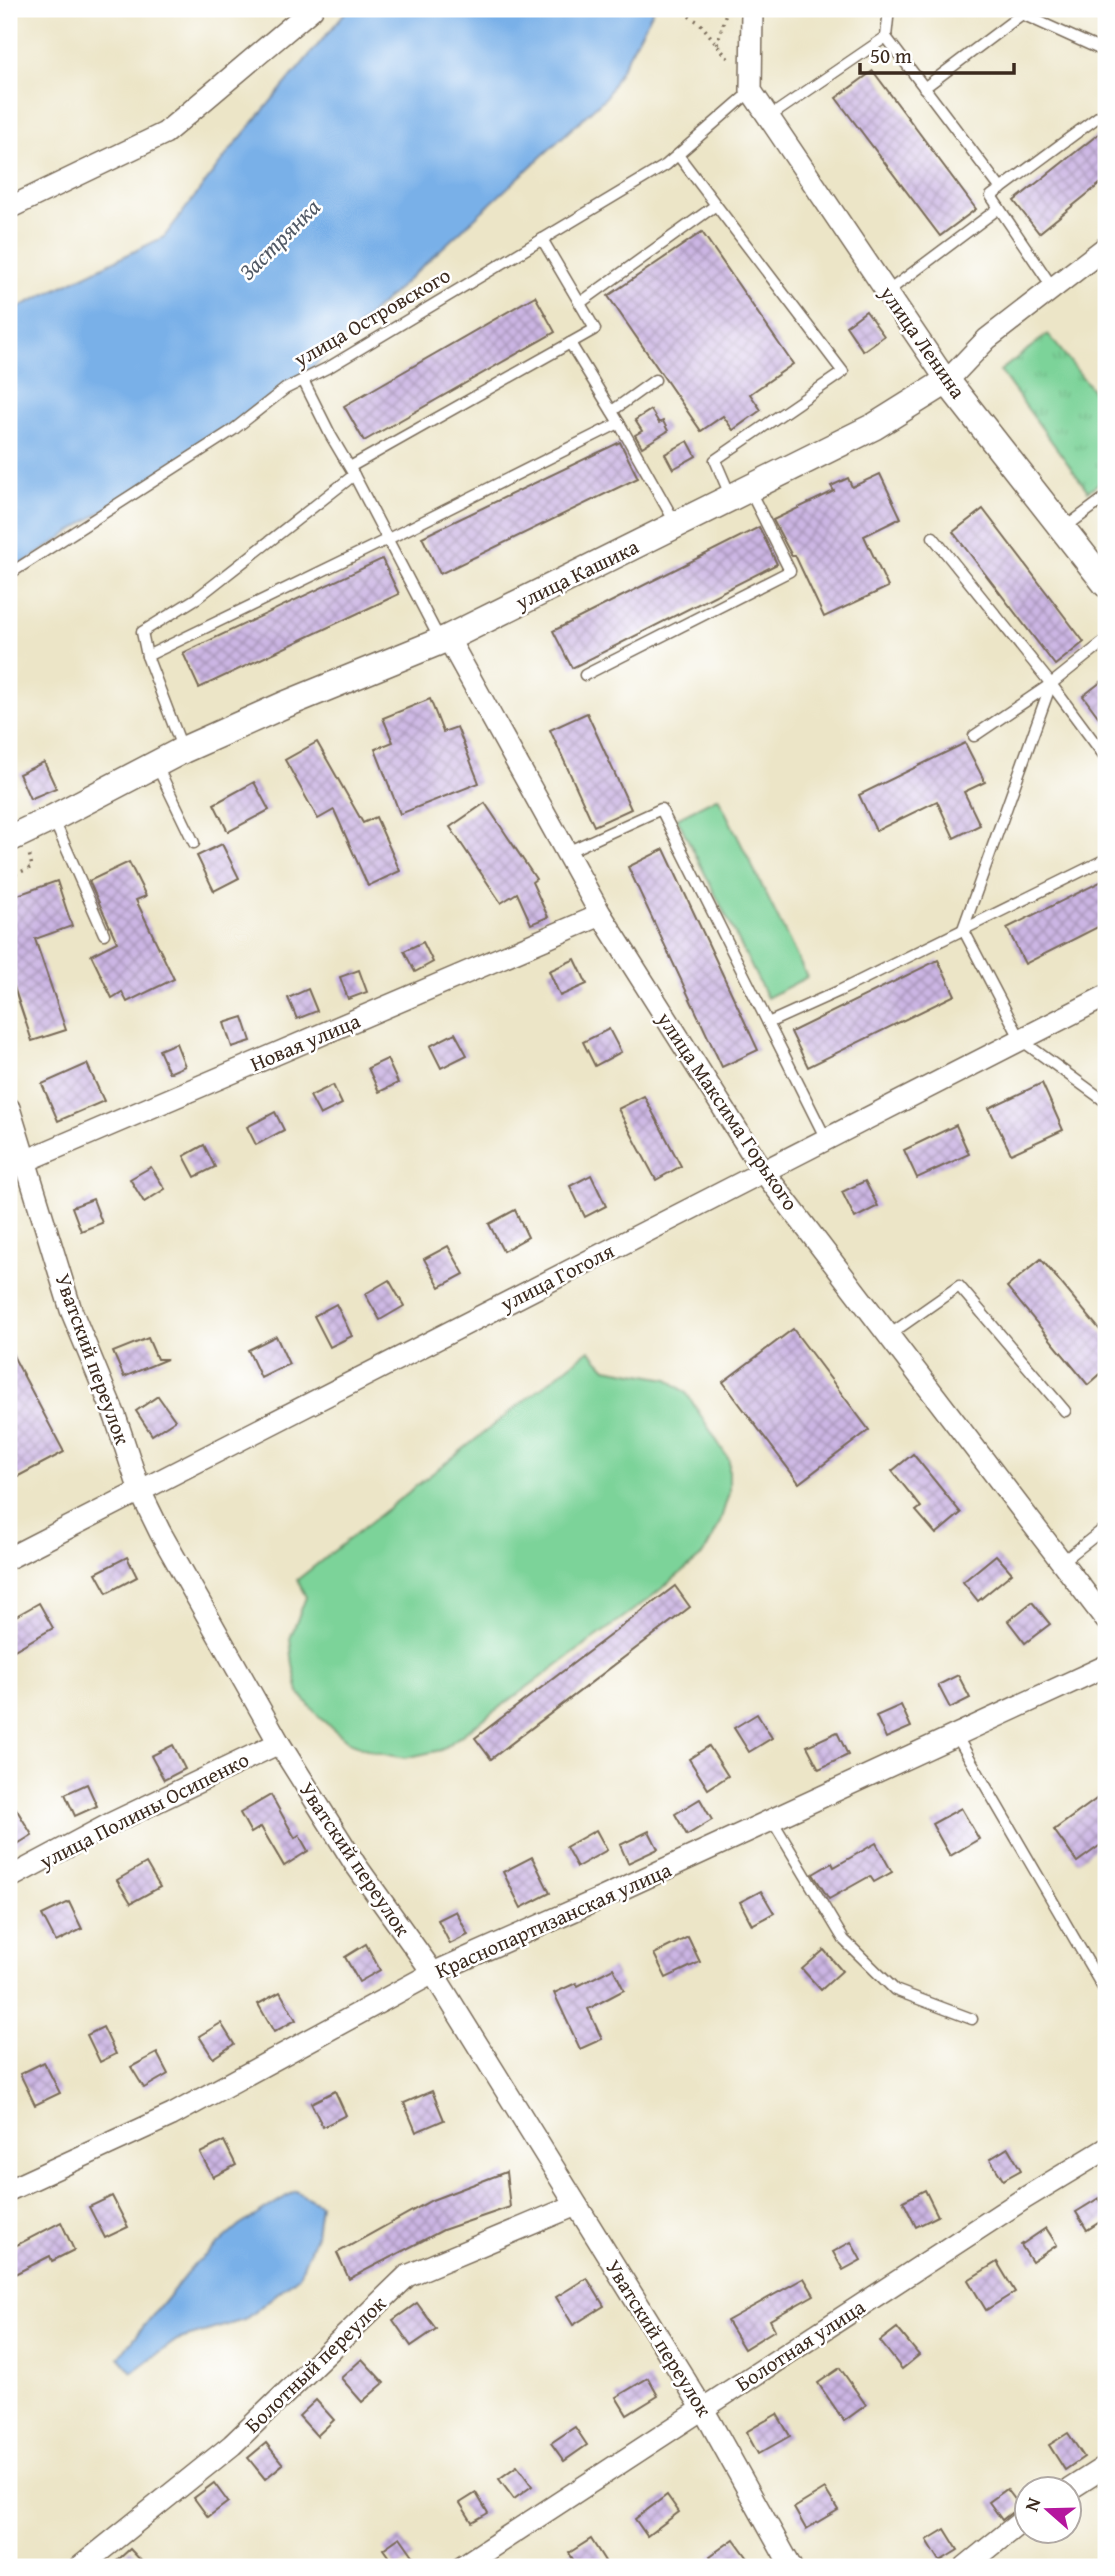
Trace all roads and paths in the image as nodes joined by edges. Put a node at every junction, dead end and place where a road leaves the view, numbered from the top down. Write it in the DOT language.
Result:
graph roads {
  1 [pos="312,9"];
  2 [pos="677,9"];
  3 [pos="727,9"];
  4 [pos="752,9"];
  5 [pos="889,9"];
  6 [pos="886,37"];
  7 [pos="717,45"];
  8 [pos="1106,51"];
  9 [pos="924,88"];
  10 [pos="751,91"];
  11 [pos="1106,111"];
  12 [pos="769,117"];
  13 [pos="678,155"];
  14 [pos="1001,189"];
  15 [pos="716,205"];
  16 [pos="9,208"];
  17 [pos="999,208"];
  18 [pos="542,239"];
  19 [pos="1106,247"];
  20 [pos="1053,288"];
  21 [pos="887,292"];
  22 [pos="580,303"];
  23 [pos="570,343"];
  24 [pos="303,380"];
  25 [pos="654,380"];
  26 [pos="947,381"];
  27 [pos="612,411"];
  28 [pos="619,423"];
  29 [pos="352,471"];
  30 [pos="740,493"];
  31 [pos="1106,498"];
  32 [pos="677,524"];
  33 [pos="1063,528"];
  34 [pos="933,537"];
  35 [pos="388,539"];
  36 [pos="9,574"];
  37 [pos="1106,584"];
  38 [pos="445,640"];
  39 [pos="1106,640"];
  40 [pos="147,656"];
  41 [pos="585,675"];
  42 [pos="1051,684"];
  43 [pos="974,736"];
  44 [pos="183,750"];
  45 [pos="1106,758"];
  46 [pos="156,764"];
  47 [pos="53,818"];
  48 [pos="9,839"];
  49 [pos="194,843"];
  50 [pos="566,852"];
  51 [pos="1106,859"];
  52 [pos="33,864"];
  53 [pos="9,877"];
  54 [pos="601,915"];
  55 [pos="963,929"];
  56 [pos="104,934"];
  57 [pos="1106,996"];
  58 [pos="768,1023"];
  59 [pos="1021,1040"];
  60 [pos="1106,1102"];
  61 [pos="9,1108"];
  62 [pos="826,1139"];
  63 [pos="17,1165"];
  64 [pos="764,1171"];
  65 [pos="889,1335"];
  66 [pos="1065,1411"];
  67 [pos="141,1491"];
  68 [pos="1106,1527"];
  69 [pos="9,1558"];
  70 [pos="1062,1562"];
  71 [pos="1106,1620"];
  72 [pos="1106,1666"];
  73 [pos="956,1735"];
  74 [pos="279,1743"];
  75 [pos="772,1820"];
  76 [pos="9,1878"];
  77 [pos="433,1973"];
  78 [pos="1106,1993"];
  79 [pos="972,2019"];
  80 [pos="1106,2149"];
  81 [pos="9,2190"];
  82 [pos="576,2204"];
  83 [pos="703,2409"];
  84 [pos="1106,2466"];
  85 [pos="1084,2480"];
  86 [pos="1014,2527"];
  87 [pos="80,2567"];
  88 [pos="461,2567"];
  89 [pos="791,2567"];
  90 [pos="965,2567"];
  1 -- 16 [label="street"];
  2 -- 7 [label="path"];
  3 -- 7 [label="path"];
  4 -- 10 [label="street"];
  5 -- 6 [label="lane"];
  6 -- 9 [label="lane"];
  6 -- 12 [label="lane"];
  7 -- 10 [label="path"];
  8 -- 9 [label="lane"];
  9 -- 14 [label="lane"];
  10 -- 12 [label="street, улица Ленина"];
  10 -- 13 [label="lane, улица Островского"];
  11 -- 14 [label="lane"];
  12 -- 21 [label="street, улица Ленина"];
  13 -- 15 [label="lane"];
  13 -- 18 [label="lane, улица Островского"];
  14 -- 17 [label="lane"];
  15 -- 22 [label="lane"];
  15 -- 30 [label="lane"];
  17 -- 20 [label="lane"];
  17 -- 21 [label="lane"];
  18 -- 22 [label="lane"];
  18 -- 24 [label="lane, улица Островского"];
  19 -- 20 [label="street, улица Кашика"];
  20 -- 26 [label="street, улица Кашика"];
  21 -- 26 [label="street, улица Ленина"];
  22 -- 23 [label="lane"];
  23 -- 27 [label="lane"];
  23 -- 29 [label="lane"];
  24 -- 29 [label="lane"];
  24 -- 36 [label="lane, улица Островского"];
  25 -- 27 [label="lane"];
  26 -- 30 [label="street, улица Кашика"];
  26 -- 33 [label="street, улица Ленина"];
  27 -- 28 [label="lane"];
  28 -- 32 [label="lane"];
  28 -- 35 [label="lane"];
  29 -- 35 [label="lane"];
  29 -- 40 [label="lane"];
  30 -- 32 [label="street, улица Кашика"];
  30 -- 41 [label="lane"];
  31 -- 33 [label="lane"];
  32 -- 38 [label="street, улица Кашика"];
  33 -- 37 [label="street, улица Ленина"];
  34 -- 42 [label="lane"];
  35 -- 38 [label="lane"];
  35 -- 40 [label="lane"];
  38 -- 44 [label="street, улица Кашика"];
  38 -- 50 [label="street, улица Максима Горького"];
  39 -- 42 [label="lane"];
  40 -- 44 [label="lane"];
  42 -- 43 [label="lane"];
  42 -- 45 [label="lane"];
  42 -- 55 [label="lane"];
  44 -- 46 [label="street, улица Кашика"];
  46 -- 47 [label="street, улица Кашика"];
  46 -- 49 [label="lane"];
  47 -- 48 [label="street, улица Кашика"];
  47 -- 56 [label="lane"];
  50 -- 54 [label="street, улица Максима Горького"];
  50 -- 58 [label="lane"];
  51 -- 55 [label="lane"];
  52 -- 53 [label="path"];
  54 -- 63 [label="street, Новая улица"];
  54 -- 64 [label="street, улица Максима Горького"];
  55 -- 58 [label="lane"];
  55 -- 59 [label="lane"];
  57 -- 59 [label="street, улица Гоголя"];
  58 -- 62 [label="lane"];
  59 -- 60 [label="lane"];
  59 -- 62 [label="street, улица Гоголя"];
  61 -- 63 [label="street, Уватский переулок"];
  62 -- 64 [label="street, улица Гоголя"];
  63 -- 67 [label="street, Уватский переулок"];
  64 -- 65 [label="street, улица Максима Горького"];
  64 -- 67 [label="street, улица Гоголя"];
  65 -- 66 [label="lane"];
  65 -- 70 [label="street, улица Максима Горького"];
  67 -- 69 [label="street, улица Гоголя"];
  67 -- 74 [label="street, Уватский переулок"];
  68 -- 70 [label="lane"];
  70 -- 71 [label="street, улица Максима Горького"];
  72 -- 73 [label="street, Краснопартизанская улица"];
  73 -- 75 [label="street, Краснопартизанская улица"];
  73 -- 78 [label="lane"];
  74 -- 76 [label="street, улица Полины Осипенко"];
  74 -- 77 [label="street, Уватский переулок"];
  75 -- 77 [label="street, Краснопартизанская улица"];
  75 -- 79 [label="lane"];
  77 -- 81 [label="street, Краснопартизанская улица"];
  77 -- 82 [label="street, Уватский переулок"];
  80 -- 83 [label="street, Болотная улица"];
  82 -- 83 [label="street, Уватский переулок"];
  82 -- 87 [label="street, Болотный переулок"];
  83 -- 88 [label="street, Болотная улица"];
  83 -- 89 [label="street, Уватский переулок"];
  84 -- 85 [label="street"];
  86 -- 90 [label="street"];
}
